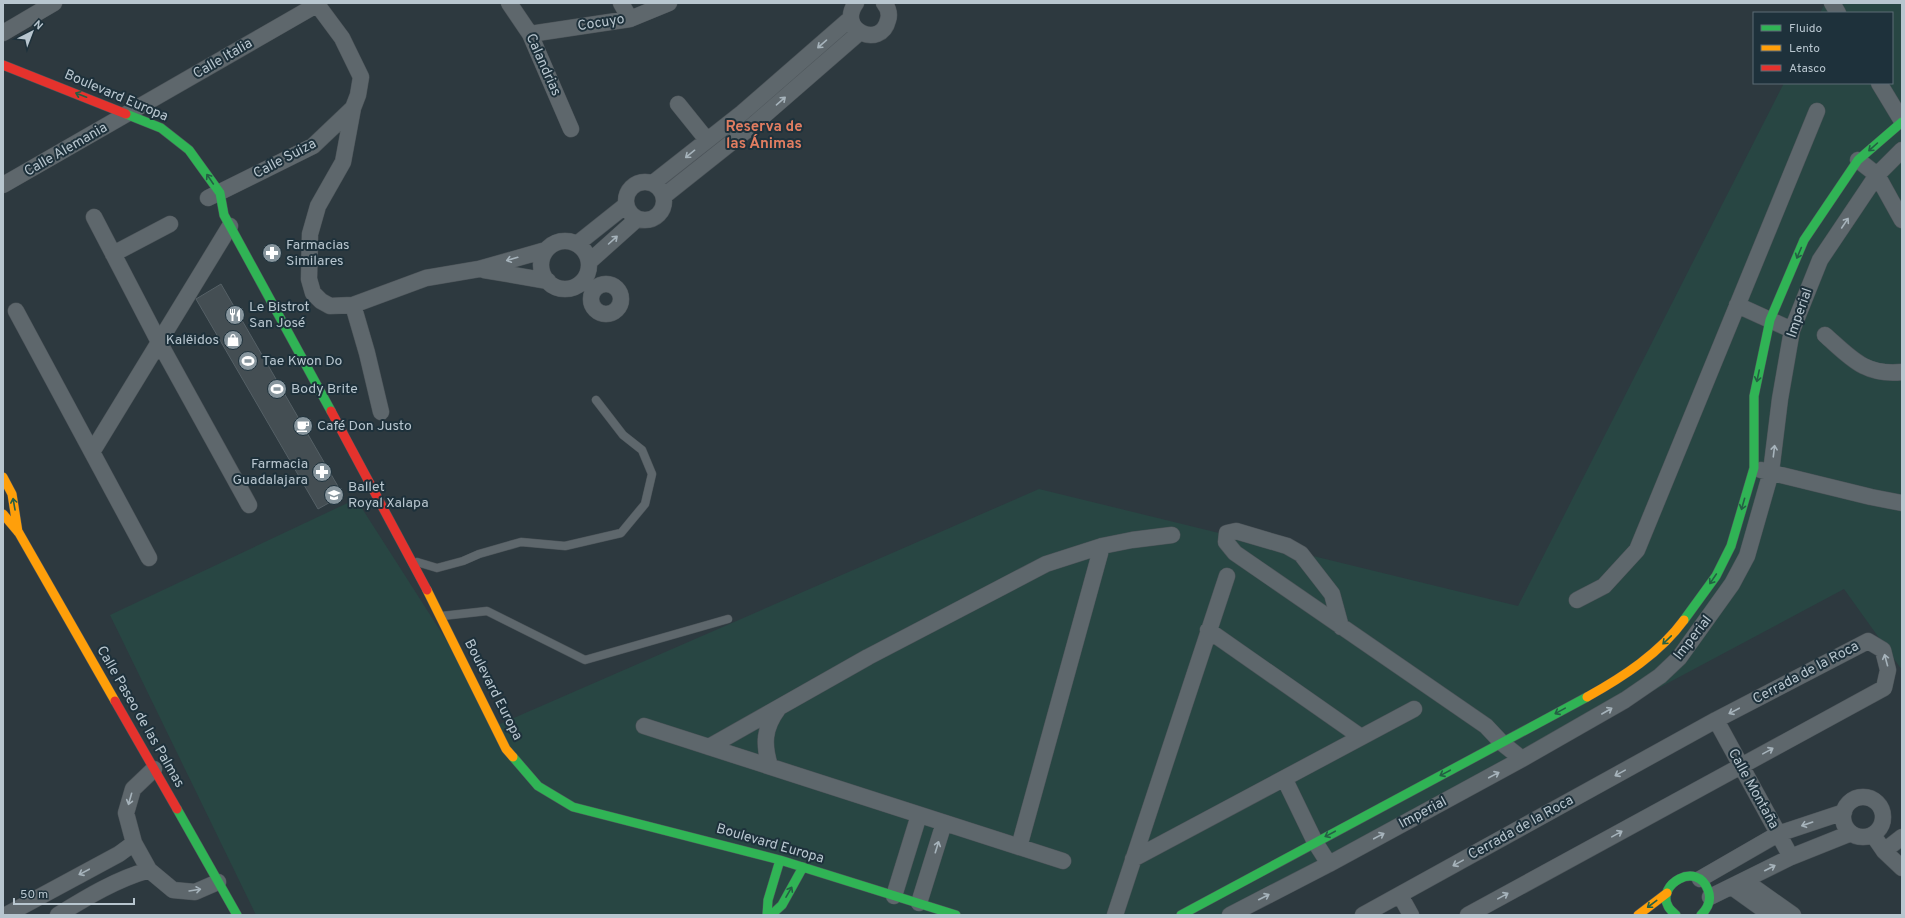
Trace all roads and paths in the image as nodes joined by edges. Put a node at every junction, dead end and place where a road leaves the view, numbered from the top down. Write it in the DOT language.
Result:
graph roads {
  1 [pos="54,3"];
  2 [pos="509,3"];
  3 [pos="621,3"];
  4 [pos="669,3"];
  5 [pos="856,3"];
  6 [pos="1832,3"];
  7 [pos="317,4"];
  8 [pos="890,6"];
  9 [pos="1837,12"];
  10 [pos="851,18"];
  11 [pos="630,19"];
  12 [pos="860,32"];
  13 [pos="3,33"];
  14 [pos="530,34"];
  15 [pos="3,65"];
  16 [pos="1880,84"];
  17 [pos="678,104"];
  18 [pos="353,108"];
  19 [pos="1817,111"];
  20 [pos="96,112"];
  21 [pos="742,113"];
  22 [pos="125,120"];
  23 [pos="1902,121"];
  24 [pos="752,126"];
  25 [pos="571,129"];
  26 [pos="707,140"];
  27 [pos="1902,150"];
  28 [pos="1858,160"];
  29 [pos="1877,175"];
  30 [pos="653,183"];
  31 [pos="3,185"];
  32 [pos="210,193"];
  33 [pos="664,196"];
  34 [pos="626,204"];
  35 [pos="94,217"];
  36 [pos="637,219"];
  37 [pos="227,220"];
  38 [pos="1902,220"];
  39 [pos="170,224"];
  40 [pos="577,244"];
  41 [pos="546,250"];
  42 [pos="113,254"];
  43 [pos="589,262"];
  44 [pos="478,269"];
  45 [pos="548,281"];
  46 [pos="353,305"];
  47 [pos="1737,305"];
  48 [pos="16,311"];
  49 [pos="1770,320"];
  50 [pos="1792,330"];
  51 [pos="1825,334"];
  52 [pos="159,342"];
  53 [pos="1902,372"];
  54 [pos="596,400"];
  55 [pos="381,412"];
  56 [pos="92,452"];
  57 [pos="1754,468"];
  58 [pos="1771,472"];
  59 [pos="3,477"];
  60 [pos="1902,503"];
  61 [pos="249,505"];
  62 [pos="3,514"];
  63 [pos="19,533"];
  64 [pos="1172,535"];
  65 [pos="1102,546"];
  66 [pos="149,558"];
  67 [pos="412,560"];
  68 [pos="1226,576"];
  69 [pos="1577,600"];
  70 [pos="440,616"];
  71 [pos="728,619"];
  72 [pos="1342,627"];
  73 [pos="1208,630"];
  74 [pos="779,708"];
  75 [pos="1414,709"];
  76 [pos="1716,720"];
  77 [pos="644,726"];
  78 [pos="1361,738"];
  79 [pos="1502,743"];
  80 [pos="709,747"];
  81 [pos="1522,759"];
  82 [pos="770,766"];
  83 [pos="1741,766"];
  84 [pos="154,769"];
  85 [pos="1285,780"];
  86 [pos="1844,812"];
  87 [pos="919,815"];
  88 [pos="944,823"];
  89 [pos="1851,833"];
  90 [pos="1778,834"];
  91 [pos="1873,835"];
  92 [pos="1902,837"];
  93 [pos="1315,842"];
  94 [pos="134,843"];
  95 [pos="1019,847"];
  96 [pos="1884,851"];
  97 [pos="1791,857"];
  98 [pos="1133,859"];
  99 [pos="780,860"];
  100 [pos="1063,861"];
  101 [pos="1329,864"];
  102 [pos="803,867"];
  103 [pos="1902,868"];
  104 [pos="150,870"];
  105 [pos="1700,879"];
  106 [pos="67,881"];
  107 [pos="218,882"];
  108 [pos="1738,884"];
  109 [pos="1667,893"];
  110 [pos="1400,895"];
  111 [pos="894,896"];
  112 [pos="1710,897"];
  113 [pos="79,902"];
  114 [pos="919,904"];
  115 [pos="1673,914"];
  116 [pos="6,915"];
  117 [pos="58,915"];
  118 [pos="237,915"];
  119 [pos="767,915"];
  120 [pos="771,915"];
  121 [pos="956,915"];
  122 [pos="1115,915"];
  123 [pos="1181,915"];
  124 [pos="1230,915"];
  125 [pos="1363,915"];
  126 [pos="1411,915"];
  127 [pos="1468,915"];
  128 [pos="1638,915"];
  129 [pos="1701,915"];
  130 [pos="1771,915"];
  131 [pos="1793,915"];
  1 -- 13 [label="street"];
  2 -- 14 [label="street, Calandrias"];
  3 -- 11 [label="street"];
  4 -- 11 [label="street, Cocuyo"];
  5 -- 10 [label="street"];
  6 -- 9 [label="street"];
  7 -- 18 [label="street, Calle Suiza"];
  7 -- 22 [label="street, Calle Italia"];
  8 -- 12 [label="street"];
  10 -- 12 [label="street"];
  10 -- 21 [label="street, one-way"];
  11 -- 14 [label="street, Cocuyo"];
  24 -- 12 [label="street, one-way"];
  14 -- 25 [label="street, Calandrias"];
  22 -- 15 [label="street, Boulevard Europa, one-way"];
  16 -- 23 [label="street"];
  17 -- 26 [label="street"];
  18 -- 32 [label="street, Calle Suiza"];
  18 -- 46 [label="street"];
  19 -- 47 [label="street"];
  20 -- 22 [label="street, Boulevard Europa"];
  21 -- 24 [label="street"];
  21 -- 26 [label="street"];
  22 -- 31 [label="street, Calle Alemania"];
  32 -- 22 [label="street, Boulevard Europa, one-way"];
  23 -- 28 [label="street, one-way"];
  24 -- 33 [label="street"];
  26 -- 30 [label="street, one-way"];
  27 -- 29 [label="street, Imperial"];
  28 -- 29 [label="street"];
  28 -- 49 [label="street, one-way"];
  29 -- 38 [label="street"];
  50 -- 29 [label="street, Imperial, one-way"];
  30 -- 33 [label="street"];
  30 -- 34 [label="street"];
  32 -- 37 [label="street, Boulevard Europa"];
  33 -- 36 [label="street"];
  34 -- 36 [label="street"];
  34 -- 40 [label="street"];
  35 -- 42 [label="street"];
  43 -- 36 [label="street, one-way"];
  37 -- 52 [label="street"];
  37 -- 67 [label="street, Boulevard Europa"];
  39 -- 42 [label="street"];
  40 -- 41 [label="street"];
  40 -- 43 [label="street"];
  41 -- 44 [label="street, one-way"];
  41 -- 45 [label="street"];
  42 -- 52 [label="street"];
  43 -- 45 [label="street"];
  44 -- 45 [label="street"];
  44 -- 46 [label="street"];
  46 -- 55 [label="street"];
  47 -- 49 [label="street"];
  47 -- 69 [label="street"];
  48 -- 56 [label="street"];
  49 -- 50 [label="street"];
  49 -- 57 [label="street, one-way"];
  58 -- 50 [label="street, Imperial, one-way"];
  51 -- 53 [label="street"];
  52 -- 56 [label="street"];
  52 -- 61 [label="street"];
  54 -- 67 [label="lane"];
  56 -- 66 [label="street"];
  57 -- 58 [label="street"];
  57 -- 79 [label="street, one-way"];
  58 -- 60 [label="street"];
  81 -- 58 [label="street, Imperial, one-way"];
  63 -- 59 [label="street, Calle Paseo de las Palmas, one-way"];
  62 -- 63 [label="street, Calle Paseo de las Palmas"];
  63 -- 84 [label="street, Calle Paseo de las Palmas"];
  64 -- 65 [label="street"];
  65 -- 74 [label="street"];
  65 -- 95 [label="street"];
  67 -- 70 [label="street, Boulevard Europa"];
  68 -- 73 [label="street"];
  70 -- 71 [label="lane"];
  70 -- 99 [label="street, Boulevard Europa"];
  72 -- 72 [label="street"];
  72 -- 79 [label="street"];
  73 -- 78 [label="street"];
  73 -- 98 [label="street"];
  74 -- 80 [label="street"];
  74 -- 82 [label="street"];
  75 -- 78 [label="street"];
  76 -- 83 [label="street, Calle Montaña"];
  83 -- 76 [label="street, Cerrada de la Roca, one-way"];
  76 -- 110 [label="street, Cerrada de la Roca, one-way"];
  77 -- 80 [label="street"];
  78 -- 85 [label="street"];
  79 -- 81 [label="street"];
  79 -- 93 [label="street, one-way"];
  80 -- 82 [label="street"];
  101 -- 81 [label="street, Imperial, one-way"];
  82 -- 87 [label="street"];
  83 -- 90 [label="street, Calle Montaña"];
  127 -- 83 [label="street, Cerrada de la Roca, one-way"];
  84 -- 94 [label="street, one-way"];
  84 -- 107 [label="street, Calle Paseo de las Palmas"];
  85 -- 93 [label="street"];
  85 -- 98 [label="street"];
  86 -- 89 [label="street"];
  86 -- 90 [label="street, one-way"];
  86 -- 91 [label="street"];
  87 -- 88 [label="street"];
  87 -- 111 [label="street"];
  88 -- 95 [label="street"];
  114 -- 88 [label="street, one-way"];
  89 -- 91 [label="street"];
  89 -- 97 [label="street"];
  90 -- 97 [label="street, Calle Montaña"];
  90 -- 105 [label="street"];
  91 -- 96 [label="street"];
  92 -- 96 [label="street"];
  93 -- 101 [label="street"];
  93 -- 123 [label="street"];
  94 -- 104 [label="street"];
  94 -- 106 [label="street, one-way"];
  95 -- 100 [label="street"];
  96 -- 103 [label="street"];
  108 -- 97 [label="street, one-way"];
  98 -- 122 [label="street"];
  99 -- 102 [label="street, Boulevard Europa"];
  99 -- 119 [label="street"];
  124 -- 101 [label="street, Imperial, one-way"];
  102 -- 111 [label="street, Boulevard Europa"];
  120 -- 102 [label="street, one-way"];
  104 -- 107 [label="street, one-way"];
  104 -- 113 [label="street"];
  105 -- 109 [label="street"];
  105 -- 112 [label="street"];
  106 -- 113 [label="street"];
  106 -- 116 [label="street"];
  107 -- 118 [label="street, Calle Paseo de las Palmas"];
  108 -- 112 [label="street"];
  108 -- 130 [label="street"];
  108 -- 131 [label="street"];
  109 -- 115 [label="street"];
  109 -- 128 [label="street, one-way"];
  110 -- 125 [label="street, Cerrada de la Roca"];
  110 -- 126 [label="street"];
  111 -- 114 [label="street, Boulevard Europa"];
  112 -- 129 [label="street"];
  113 -- 117 [label="street"];
  114 -- 121 [label="street, Boulevard Europa"];
}
